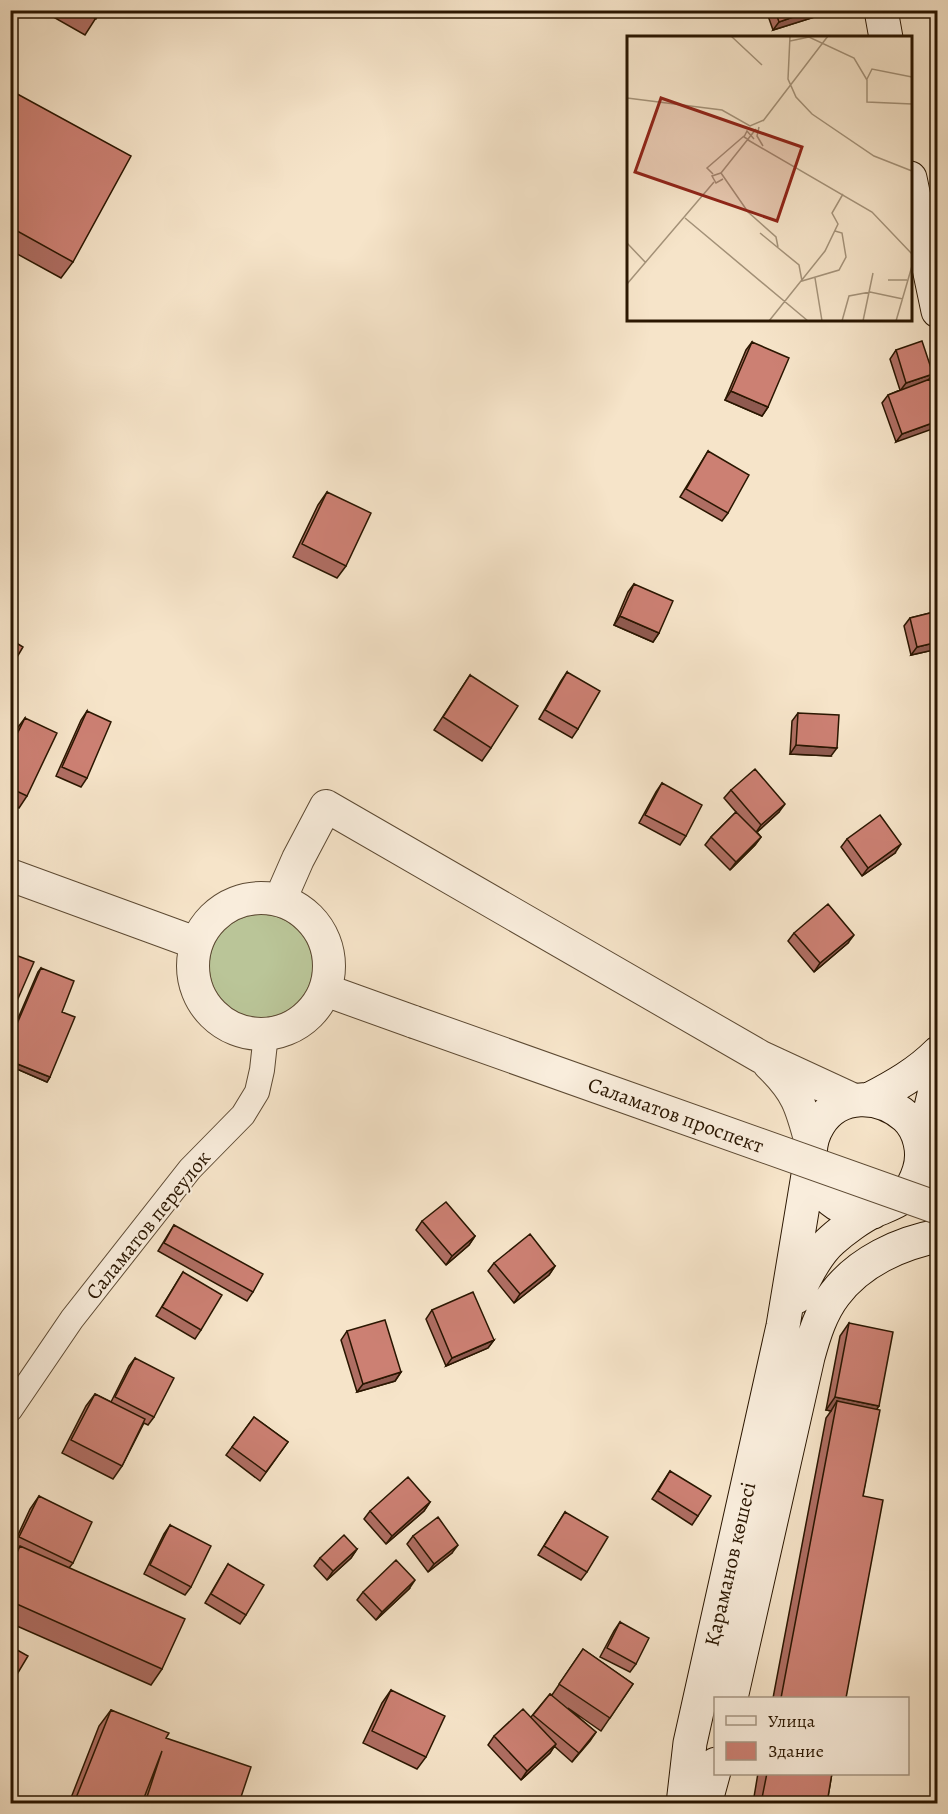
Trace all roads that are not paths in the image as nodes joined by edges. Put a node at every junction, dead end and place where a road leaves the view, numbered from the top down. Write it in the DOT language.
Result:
graph roads {
  1 [pos="881,10"];
  2 [pos="886,36"];
  3 [pos="912,188"];
  4 [pos="938,311"];
  5 [pos="10,875"];
  6 [pos="280,900"];
  7 [pos="196,943"];
  8 [pos="325,990"];
  9 [pos="266,1034"];
  10 [pos="938,1053"];
  11 [pos="762,1057"];
  12 [pos="938,1077"];
  13 [pos="862,1100"];
  14 [pos="922,1146"];
  15 [pos="810,1153"];
  16 [pos="938,1208"];
  17 [pos="873,1212"];
  18 [pos="938,1236"];
  19 [pos="783,1326"];
  20 [pos="10,1410"];
  21 [pos="731,1697"];
  22 [pos="714,1771"];
  23 [pos="683,1803"];
  24 [pos="705,1803"];
  1 -- 2 [label="main road"];
  3 -- 4 [label="main road"];
  5 -- 7 [label="street"];
  6 -- 7 [label="street"];
  6 -- 8 [label="street"];
  6 -- 11 [label="street"];
  7 -- 9 [label="street"];
  8 -- 9 [label="street"];
  8 -- 16 [label="street, Саламатов проспект, bridge"];
  9 -- 20 [label="street, Саламатов переулок"];
  10 -- 13 [label="main road"];
  11 -- 13 [label="street"];
  11 -- 15 [label="street"];
  12 -- 14 [label="main road"];
  13 -- 14 [label="main road"];
  13 -- 15 [label="main road"];
  14 -- 17 [label="main road"];
  15 -- 17 [label="main road"];
  15 -- 19 [label="main road"];
  17 -- 19 [label="main road"];
  18 -- 21 [label="main road"];
  19 -- 23 [label="main road, Қараманов көшесі"];
  22 -- 24 [label="main road"];
}
